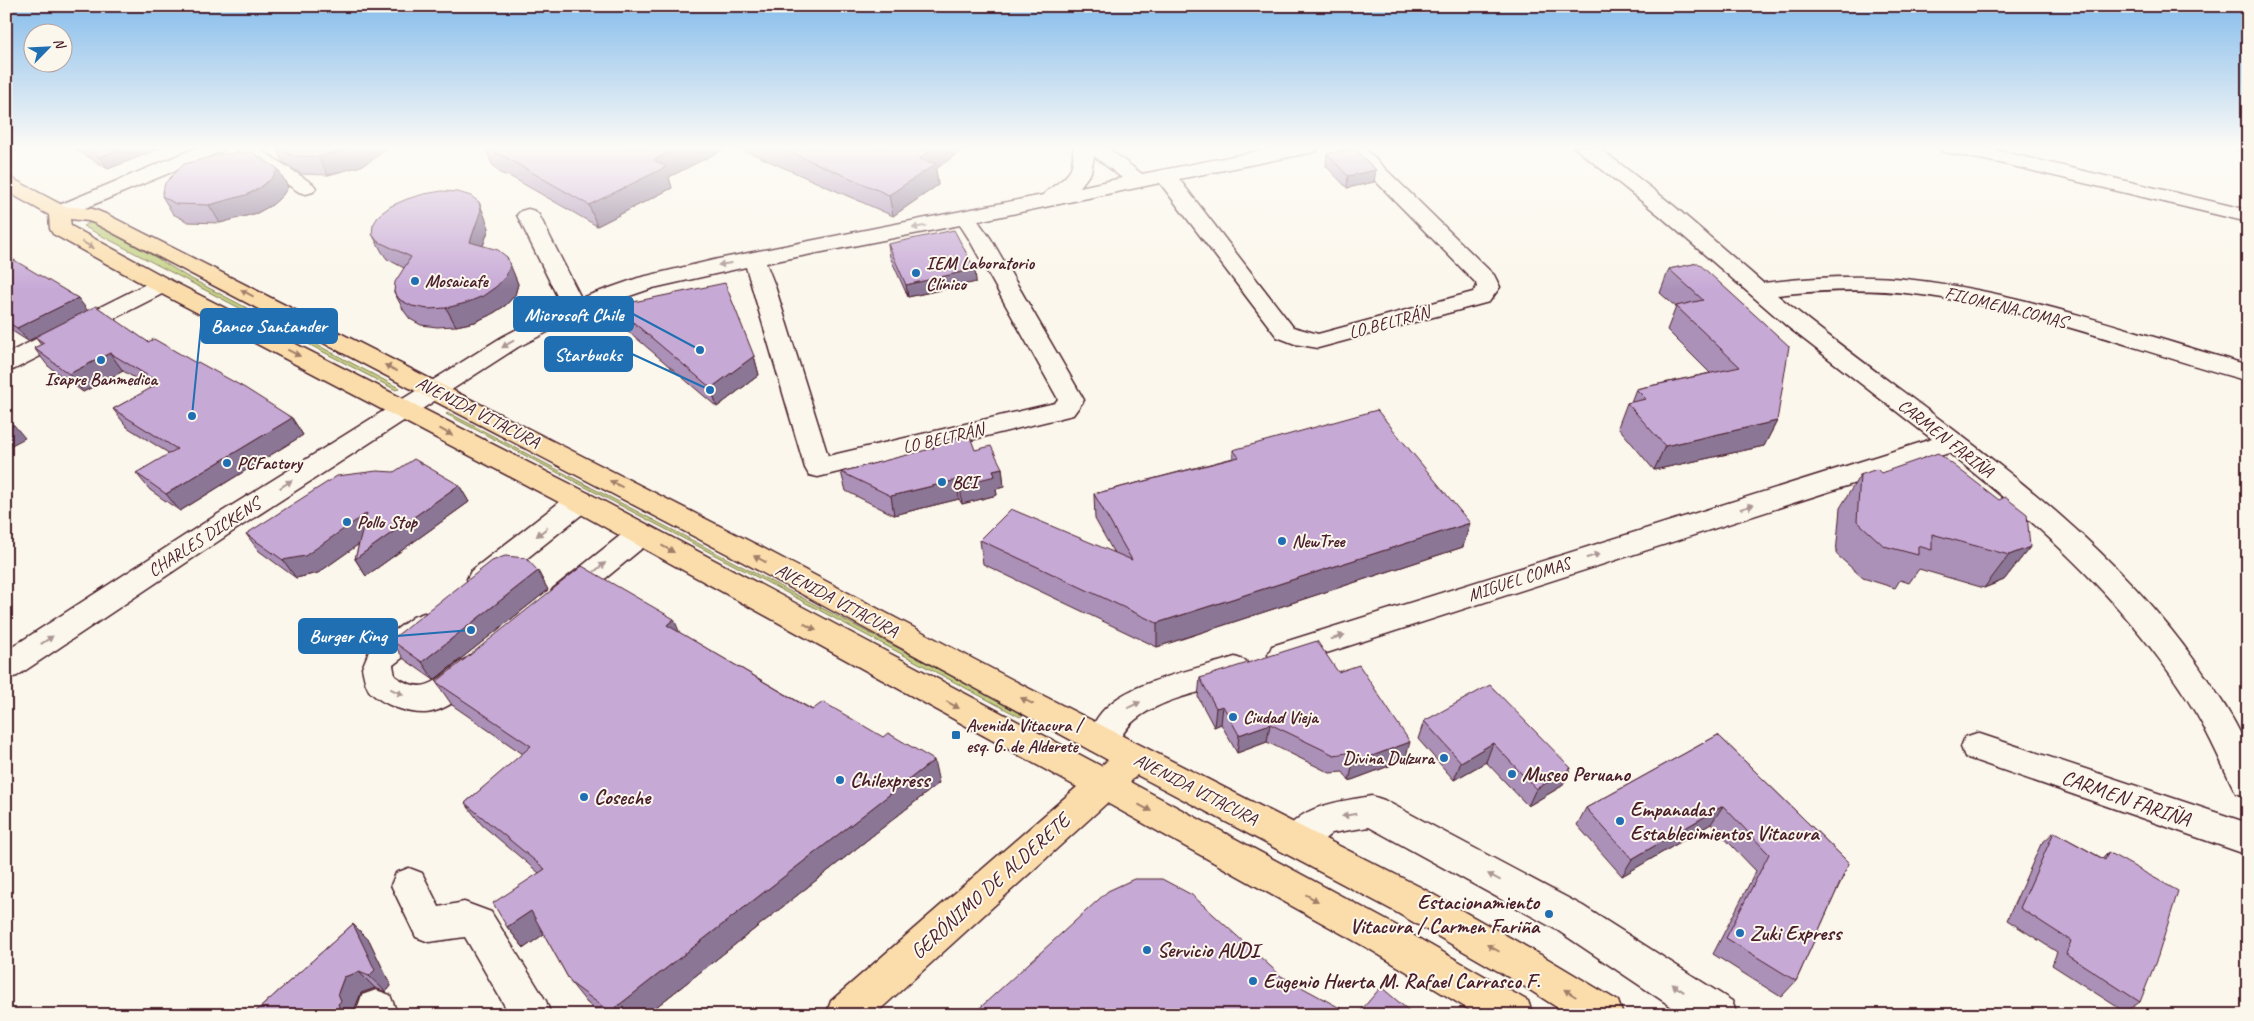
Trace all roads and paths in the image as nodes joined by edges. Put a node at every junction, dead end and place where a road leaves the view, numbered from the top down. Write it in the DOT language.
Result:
graph roads {
  1 [pos="26,195"];
  2 [pos="101,195"];
  3 [pos="1055,195"];
  4 [pos="1075,195"];
  5 [pos="1180,195"];
  6 [pos="1400,195"];
  7 [pos="1649,195"];
  8 [pos="2158,195"];
  9 [pos="1045,201"];
  10 [pos="59,212"];
  11 [pos="528,215"];
  12 [pos="2248,216"];
  13 [pos="965,218"];
  14 [pos="754,260"];
  15 [pos="162,285"];
  16 [pos="1759,290"];
  17 [pos="575,309"];
  18 [pos="6,364"];
  19 [pos="2248,373"];
  20 [pos="435,389"];
  21 [pos="403,410"];
  22 [pos="1953,442"];
  23 [pos="580,501"];
  24 [pos="641,534"];
  25 [pos="543,613"];
  26 [pos="490,656"];
  27 [pos="6,667"];
  28 [pos="1101,740"];
  29 [pos="1977,747"];
  30 [pos="1135,757"];
  31 [pos="2248,783"];
  32 [pos="1102,785"];
  33 [pos="2248,839"];
  34 [pos="1297,841"];
  35 [pos="409,885"];
  36 [pos="532,1015"];
  37 [pos="845,1015"];
  38 [pos="1514,1015"];
  39 [pos="1604,1015"];
  40 [pos="1718,1015"];
  1 -- 10 [label="main road, AVENIDA VITACURA"];
  2 -- 10 [label="street"];
  3 -- 9 [label="street"];
  4 -- 9 [label="street"];
  5 -- 6 [label="street, LO BELTRÁN"];
  7 -- 16 [label="street, CARMEN FARIÑA"];
  8 -- 12 [label="street"];
  9 -- 13 [label="street"];
  10 -- 15 [label="main road, AVENIDA VITACURA, one-way"];
  20 -- 10 [label="main road, AVENIDA VITACURA, one-way"];
  11 -- 17 [label="street"];
  13 -- 14 [label="street, one-way"];
  13 -- 14 [label="street, LO BELTRÁN"];
  14 -- 17 [label="street, one-way"];
  15 -- 18 [label="street"];
  15 -- 21 [label="main road, AVENIDA VITACURA, one-way"];
  16 -- 19 [label="street, FILOMENA COMAS"];
  16 -- 22 [label="street, CARMEN FARIÑA"];
  17 -- 20 [label="street, one-way"];
  20 -- 21 [label="street"];
  28 -- 20 [label="main road, AVENIDA VITACURA, one-way"];
  21 -- 23 [label="main road, AVENIDA VITACURA, one-way"];
  27 -- 21 [label="street, CHARLES DICKENS, one-way"];
  28 -- 22 [label="street, MIGUEL COMAS, one-way"];
  22 -- 31 [label="street, CARMEN FARIÑA"];
  23 -- 24 [label="main road, AVENIDA VITACURA"];
  23 -- 26 [label="street, one-way"];
  25 -- 24 [label="street, one-way"];
  24 -- 32 [label="main road, AVENIDA VITACURA, one-way"];
  28 -- 30 [label="main road, AVENIDA VITACURA"];
  29 -- 33 [label="street, CARMEN FARIÑA"];
  30 -- 32 [label="main road, GERÓNIMO DE ALDERETE"];
  30 -- 34 [label="main road, AVENIDA VITACURA"];
  32 -- 37 [label="main road, GERÓNIMO DE ALDERETE"];
  32 -- 38 [label="main road, AVENIDA VITACURA, one-way"];
  39 -- 34 [label="main road, AVENIDA VITACURA, one-way"];
  40 -- 34 [label="street, one-way"];
  35 -- 36 [label="street"];
}
